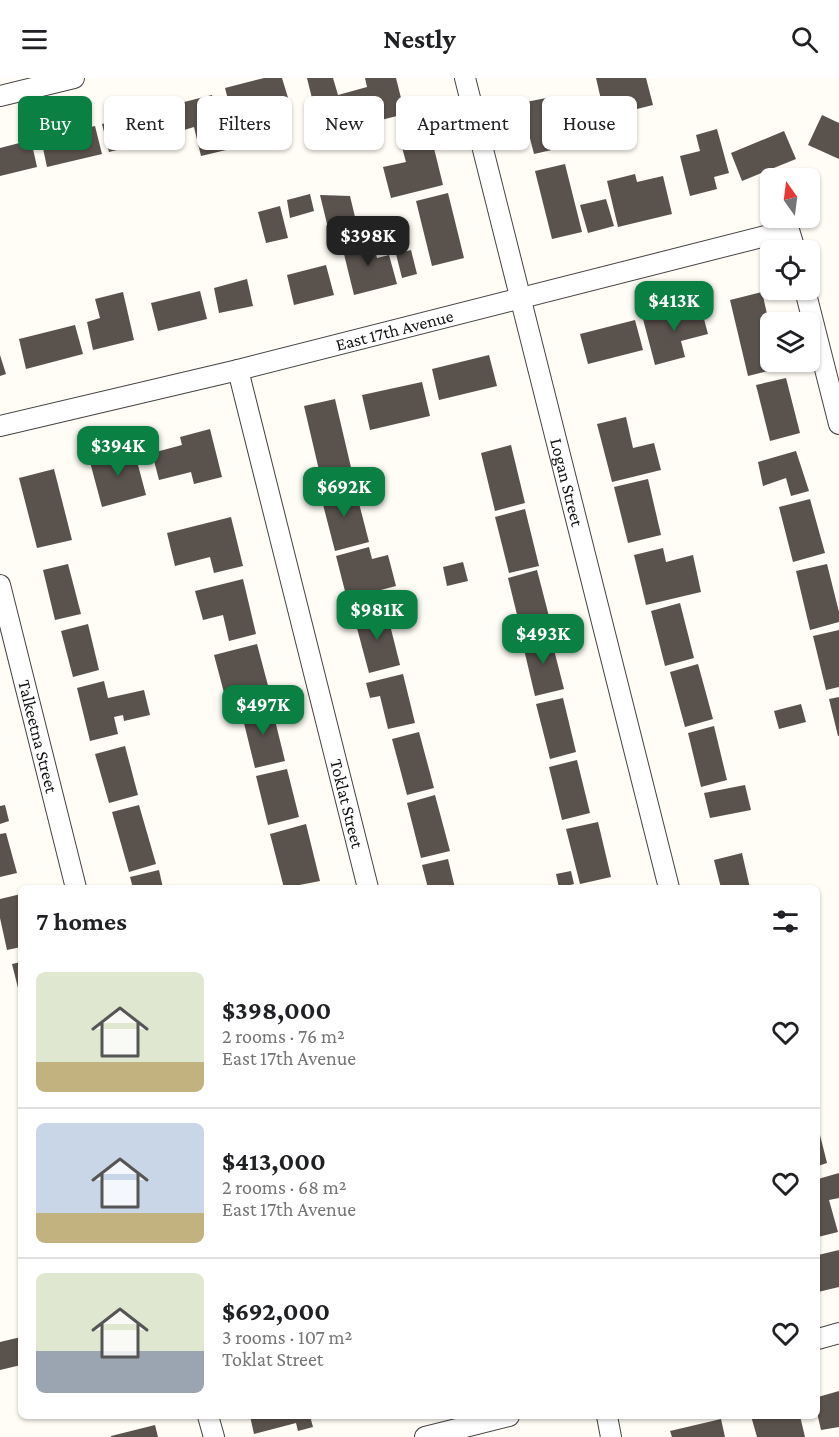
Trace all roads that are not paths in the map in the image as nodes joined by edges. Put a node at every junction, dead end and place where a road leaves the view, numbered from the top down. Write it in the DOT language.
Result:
graph roads {
  1 [pos="74,78"];
  2 [pos="465,78"];
  3 [pos="0,96"];
  4 [pos="792,240"];
  5 [pos="520,298"];
  6 [pos="808,300"];
  7 [pos="238,370"];
  8 [pos="834,385"];
  9 [pos="839,424"];
  10 [pos="0,426"];
  11 [pos="0,585"];
  12 [pos="75,885"];
  13 [pos="367,885"];
  14 [pos="668,885"];
  15 [pos="839,1333"];
  16 [pos="820,1338"];
  17 [pos="209,1419"];
  18 [pos="496,1419"];
  19 [pos="608,1419"];
  20 [pos="214,1437"];
  21 [pos="425,1437"];
  22 [pos="611,1437"];
  1 -- 3 [label="street"];
  2 -- 5 [label="street, Logan Street"];
  4 -- 5 [label="street, East 17th Avenue"];
  5 -- 7 [label="street, East 17th Avenue"];
  5 -- 14 [label="street, Logan Street"];
  6 -- 8 [label="street"];
  7 -- 10 [label="street, East 17th Avenue"];
  7 -- 13 [label="street, Toklat Street"];
  8 -- 9 [label="street"];
  11 -- 12 [label="street, Talkeetna Street"];
  15 -- 16 [label="street"];
  17 -- 20 [label="street"];
  18 -- 21 [label="street"];
  19 -- 22 [label="street"];
}
